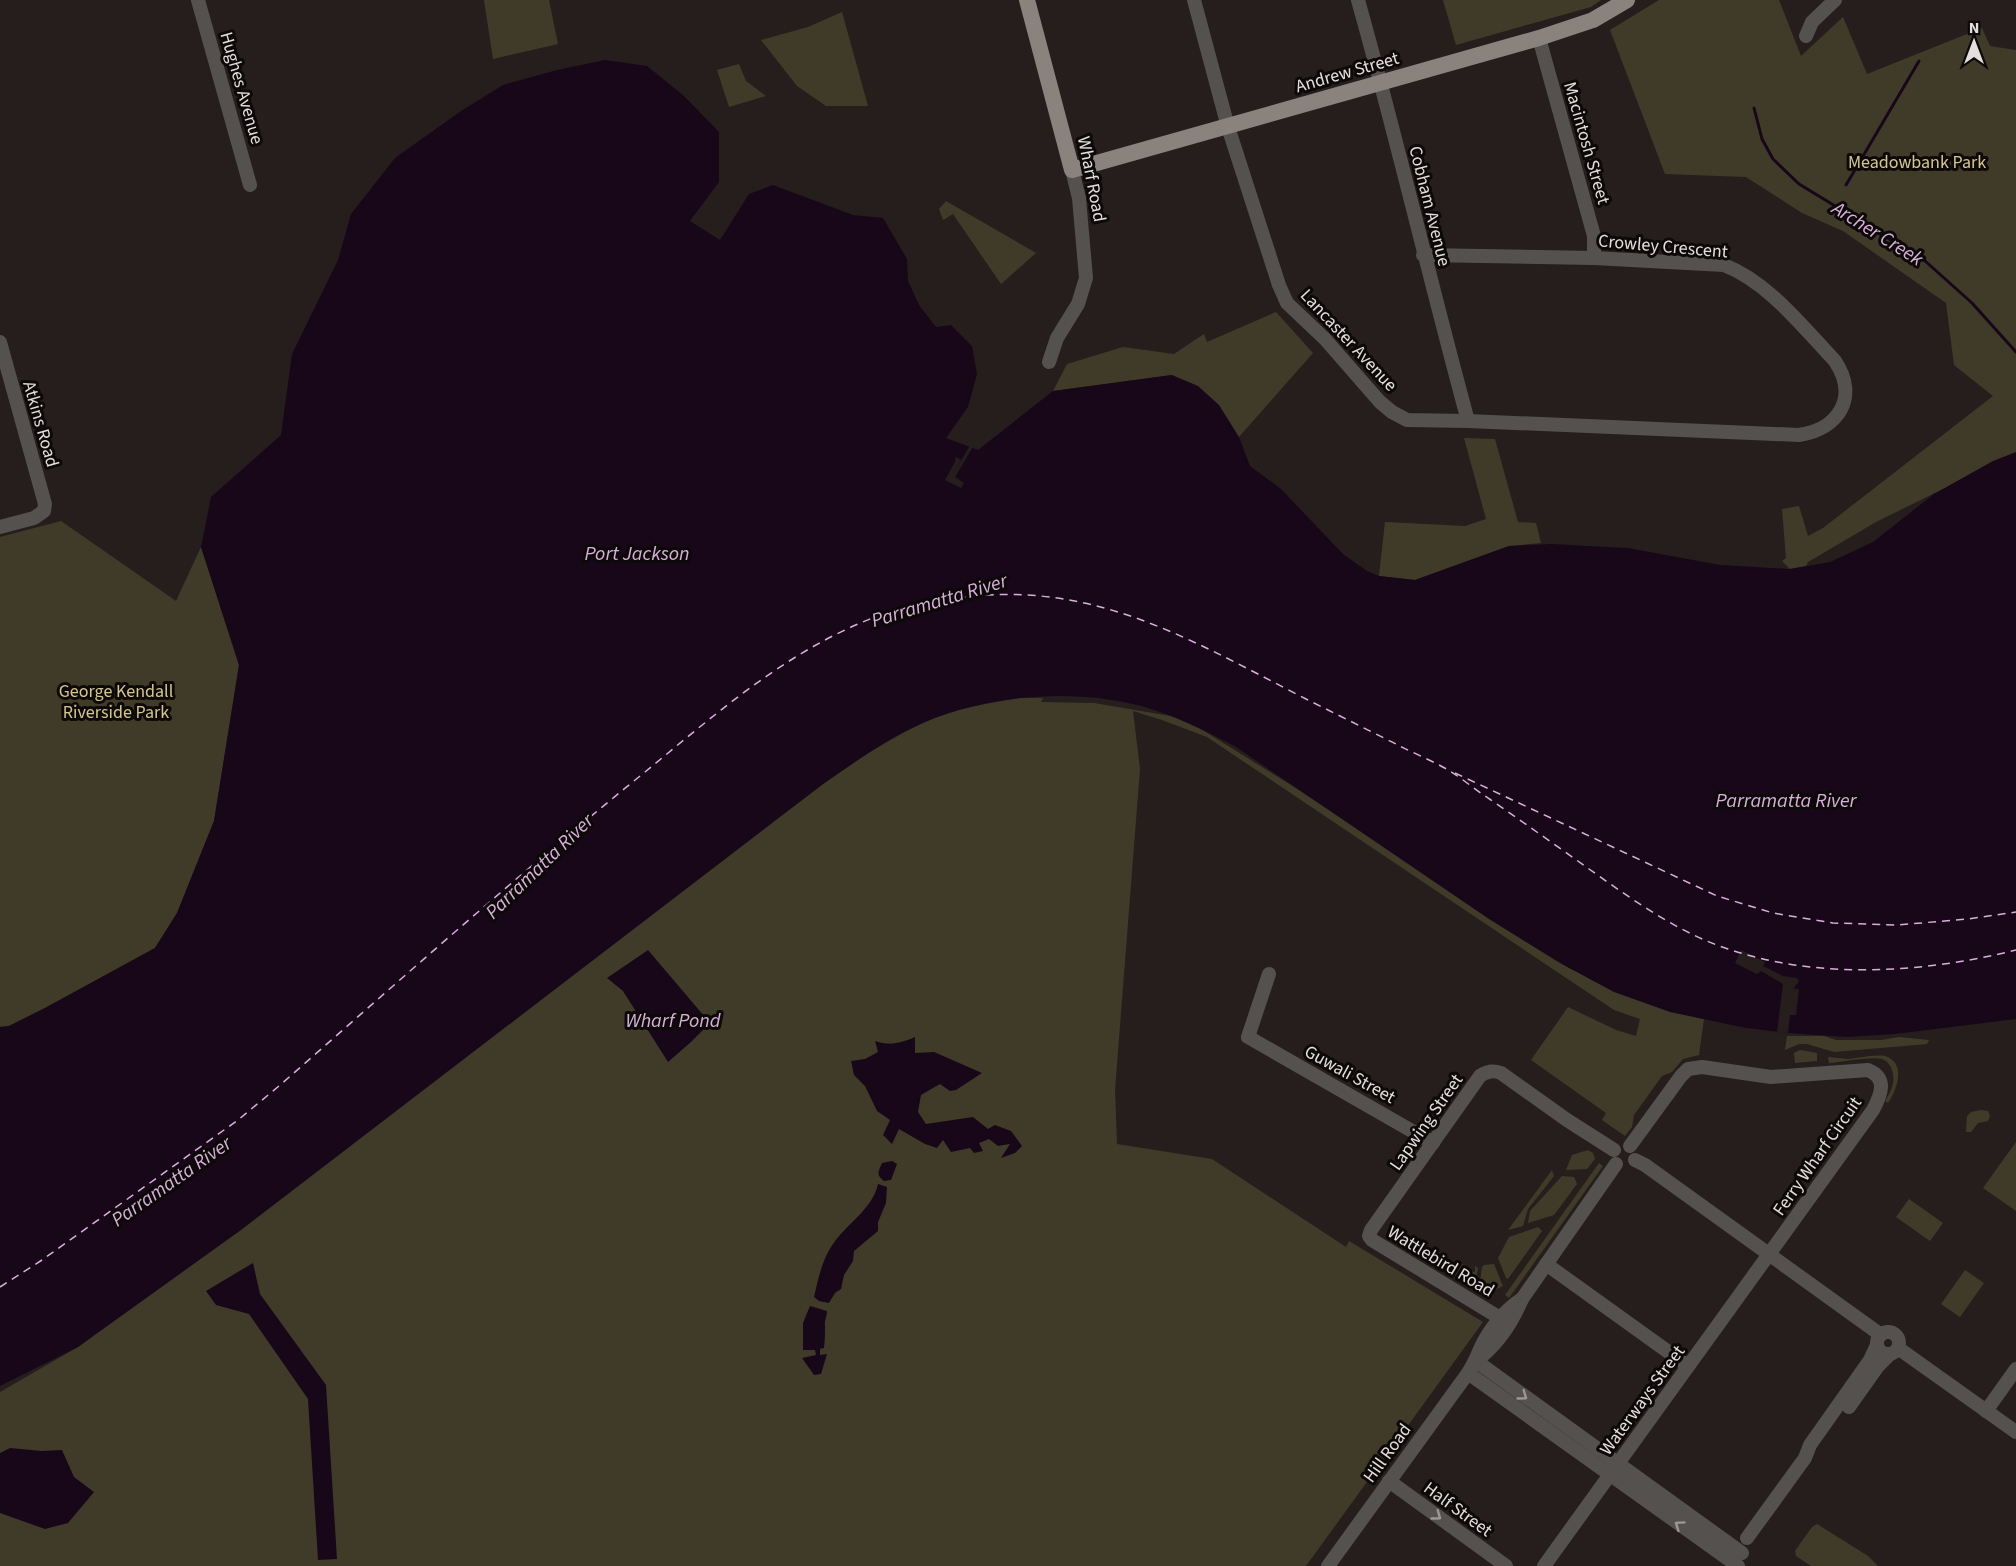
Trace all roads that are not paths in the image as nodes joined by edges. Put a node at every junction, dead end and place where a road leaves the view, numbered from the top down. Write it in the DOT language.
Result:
graph roads {
  1 [pos="198,0"];
  2 [pos="1027,0"];
  3 [pos="1194,0"];
  4 [pos="1358,0"];
  5 [pos="1627,0"];
  6 [pos="1835,0"];
  7 [pos="1806,36"];
  8 [pos="1539,38"];
  9 [pos="1380,83"];
  10 [pos="1228,127"];
  11 [pos="1072,170"];
  12 [pos="250,185"];
  13 [pos="1424,255"];
  14 [pos="1594,258"];
  15 [pos="0,342"];
  16 [pos="1049,362"];
  17 [pos="1846,387"];
  18 [pos="1468,421"];
  19 [pos="0,527"];
  20 [pos="1269,974"];
  21 [pos="1433,1143"];
  22 [pos="1630,1146"];
  23 [pos="1614,1150"];
  24 [pos="1635,1160"];
  25 [pos="1616,1164"];
  26 [pos="1371,1230"];
  27 [pos="1769,1254"];
  28 [pos="1546,1264"];
  29 [pos="1522,1299"];
  30 [pos="1500,1318"];
  31 [pos="1879,1340"];
  32 [pos="1894,1351"];
  33 [pos="1476,1361"];
  34 [pos="1688,1366"];
  35 [pos="2016,1369"];
  36 [pos="1468,1373"];
  37 [pos="1986,1411"];
  38 [pos="2016,1432"];
  39 [pos="1805,1458"];
  40 [pos="1614,1470"];
  41 [pos="1389,1481"];
  42 [pos="1733,1560"];
  43 [pos="1328,1566"];
  44 [pos="1506,1566"];
  45 [pos="1544,1566"];
  1 -- 12 [label="street, Hughes Avenue"];
  2 -- 11 [label="main road, Wharf Road"];
  3 -- 10 [label="street, Lancaster Avenue"];
  4 -- 9 [label="street, Cobham Avenue"];
  5 -- 8 [label="main road, Andrew Street"];
  6 -- 7 [label="street"];
  8 -- 9 [label="main road, Andrew Street"];
  8 -- 14 [label="street, Macintosh Street"];
  9 -- 10 [label="main road, Andrew Street"];
  9 -- 13 [label="street, Cobham Avenue"];
  10 -- 11 [label="main road, Andrew Street"];
  10 -- 18 [label="street, Lancaster Avenue"];
  11 -- 16 [label="street, Wharf Road"];
  13 -- 14 [label="street, Crowley Crescent"];
  13 -- 18 [label="street, Cobham Avenue"];
  14 -- 17 [label="street, Crowley Crescent"];
  15 -- 19 [label="street, Atkins Road"];
  17 -- 18 [label="street, Lancaster Avenue"];
  20 -- 21 [label="street, Guwali Street"];
  21 -- 23 [label="street, Lapwing Street"];
  21 -- 26 [label="street, Lapwing Street"];
  22 -- 23 [label="street"];
  22 -- 24 [label="street"];
  22 -- 27 [label="street, Ferry Wharf Circuit"];
  23 -- 25 [label="street"];
  24 -- 25 [label="street"];
  24 -- 27 [label="street"];
  25 -- 28 [label="street, Hill Road"];
  26 -- 30 [label="street, Wattlebird Road"];
  27 -- 31 [label="street"];
  27 -- 34 [label="street, Waterways Street"];
  28 -- 29 [label="street, Hill Road"];
  28 -- 34 [label="street"];
  29 -- 30 [label="street, Hill Road"];
  29 -- 33 [label="street, Hill Road"];
  30 -- 33 [label="street, Hill Road"];
  31 -- 32 [label="street"];
  31 -- 32 [label="street"];
  31 -- 39 [label="street"];
  32 -- 37 [label="street"];
  32 -- 39 [label="street"];
  33 -- 36 [label="street, Hill Road"];
  33 -- 40 [label="street, one-way"];
  34 -- 40 [label="street, Waterways Street"];
  35 -- 37 [label="street"];
  36 -- 40 [label="street"];
  36 -- 41 [label="street, Hill Road"];
  37 -- 38 [label="street"];
  39 -- 42 [label="street"];
  40 -- 42 [label="street"];
  40 -- 45 [label="street, Waterways Street"];
  41 -- 43 [label="street, Hill Road"];
  41 -- 44 [label="street, Half Street, one-way"];
}
